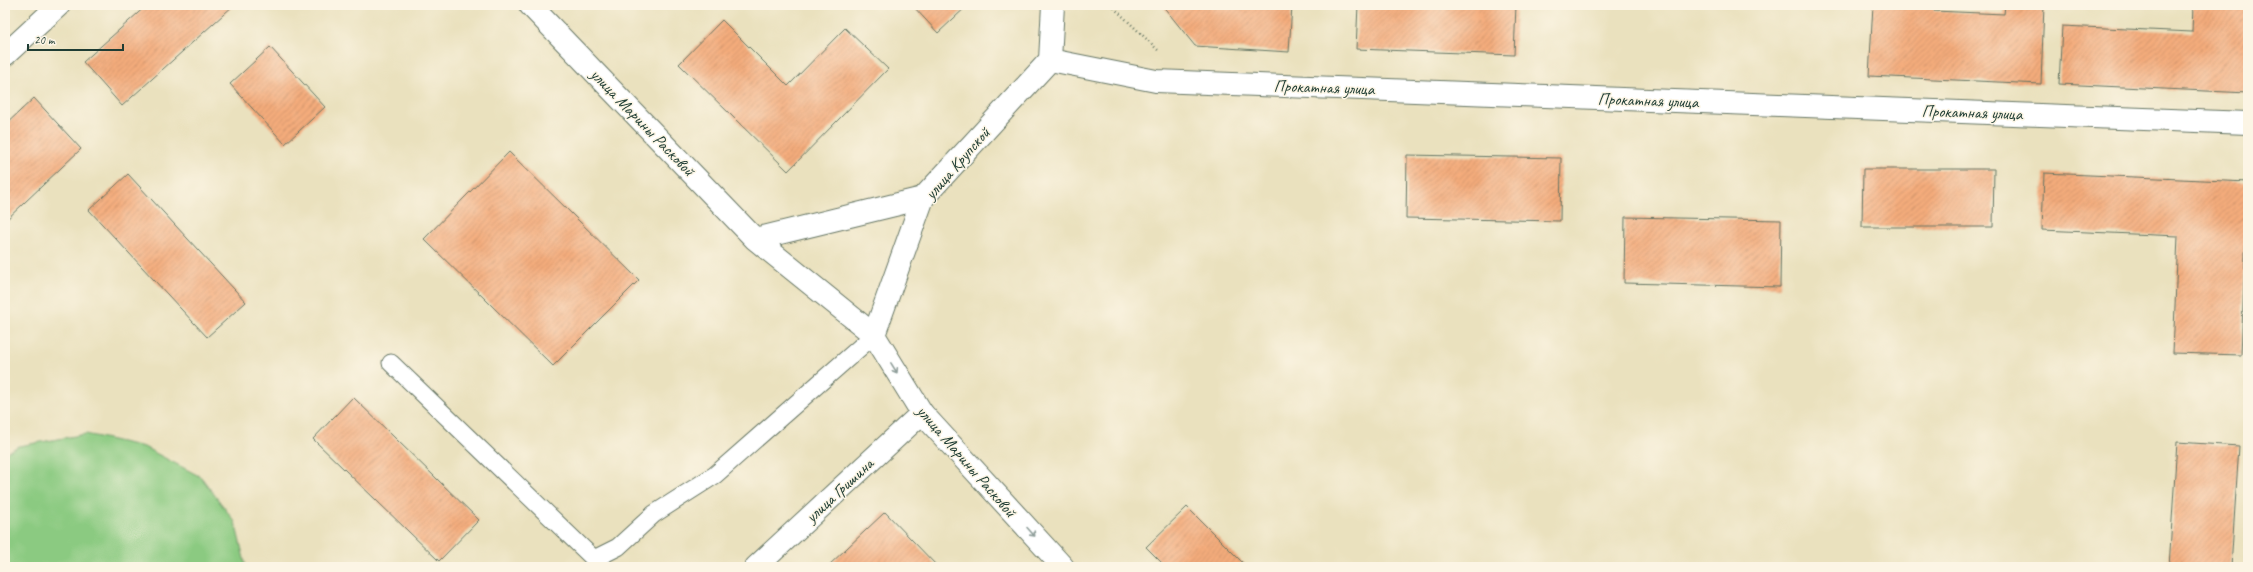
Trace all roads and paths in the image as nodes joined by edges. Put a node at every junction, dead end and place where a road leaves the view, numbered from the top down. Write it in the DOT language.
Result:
graph roads {
  1 [pos="59,5"];
  2 [pos="530,5"];
  3 [pos="1053,5"];
  4 [pos="5,55"];
  5 [pos="1050,60"];
  6 [pos="2248,123"];
  7 [pos="923,198"];
  8 [pos="755,238"];
  9 [pos="874,335"];
  10 [pos="391,363"];
  11 [pos="922,413"];
  12 [pos="756,567"];
  13 [pos="1062,567"];
  1 -- 4 [label="street"];
  2 -- 8 [label="street, улица Марины Расковой"];
  3 -- 5 [label="street"];
  5 -- 6 [label="street, Прокатная улица"];
  5 -- 7 [label="street, улица Крупской"];
  7 -- 8 [label="street"];
  7 -- 9 [label="street, улица Крупской"];
  8 -- 9 [label="street, улица Марины Расковой"];
  9 -- 10 [label="lane"];
  9 -- 11 [label="street, улица Марины Расковой, one-way"];
  11 -- 12 [label="street, улица Гришина"];
  11 -- 13 [label="street, улица Марины Расковой, one-way"];
}
